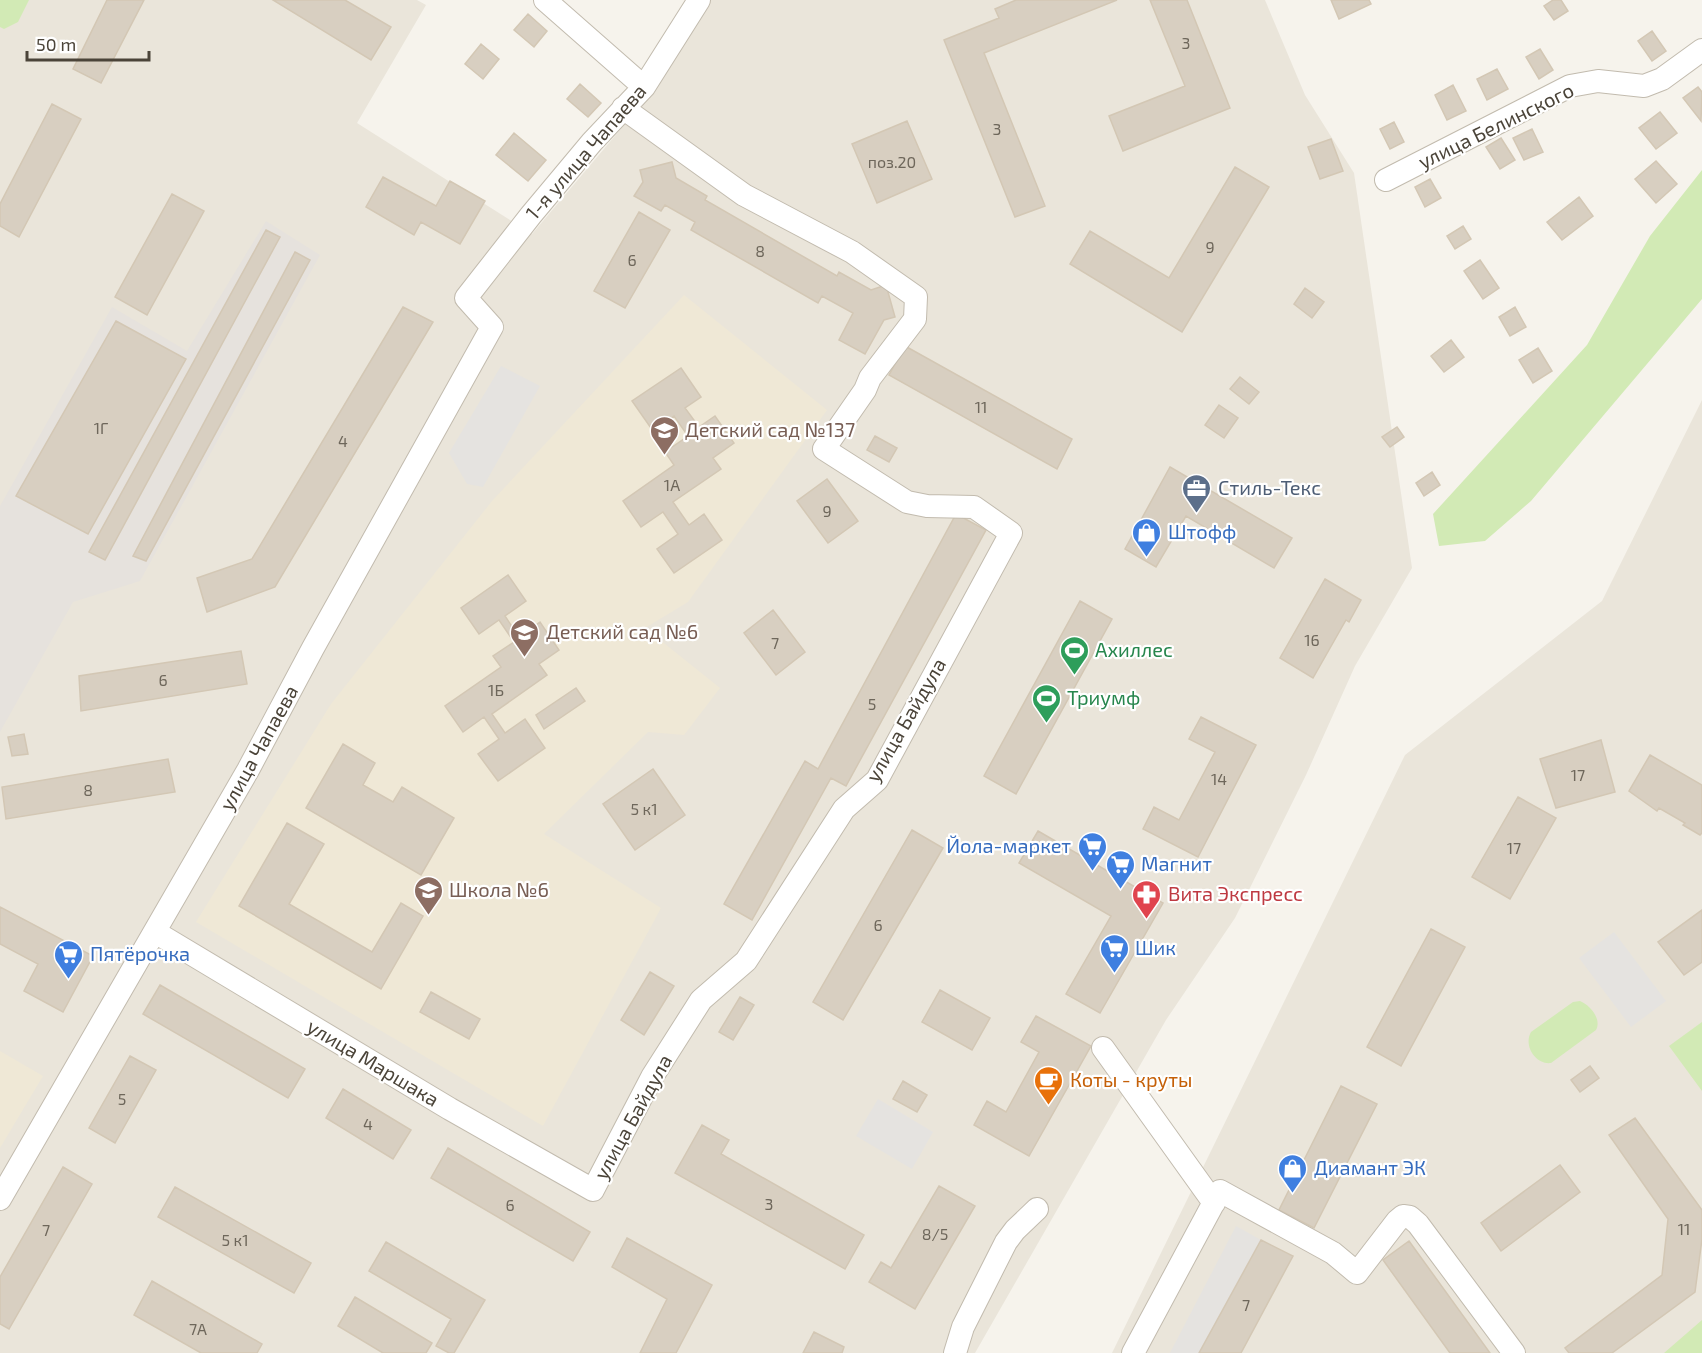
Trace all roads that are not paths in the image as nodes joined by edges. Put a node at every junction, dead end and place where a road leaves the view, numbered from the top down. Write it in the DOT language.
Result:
graph roads {
  1 [pos="545,0"];
  2 [pos="699,0"];
  3 [pos="1702,50"];
  4 [pos="644,87"];
  5 [pos="622,108"];
  6 [pos="1386,180"];
  7 [pos="466,298"];
  8 [pos="155,932"];
  9 [pos="1103,1048"];
  10 [pos="593,1190"];
  11 [pos="1217,1197"];
  12 [pos="0,1199"];
  13 [pos="1037,1209"];
  14 [pos="955,1353"];
  15 [pos="1133,1353"];
  16 [pos="1514,1353"];
  1 -- 4 [label="street"];
  2 -- 4 [label="street, 1-я улица Чапаева"];
  3 -- 6 [label="street, улица Белинского"];
  4 -- 5 [label="street, 1-я улица Чапаева"];
  5 -- 7 [label="street, 1-я улица Чапаева"];
  5 -- 10 [label="street, улица Байдула"];
  7 -- 8 [label="street, улица Чапаева"];
  8 -- 10 [label="street, улица Маршака"];
  8 -- 12 [label="street, улица Чапаева"];
  9 -- 11 [label="street"];
  11 -- 15 [label="street"];
  11 -- 16 [label="street"];
  13 -- 14 [label="street"];
}
